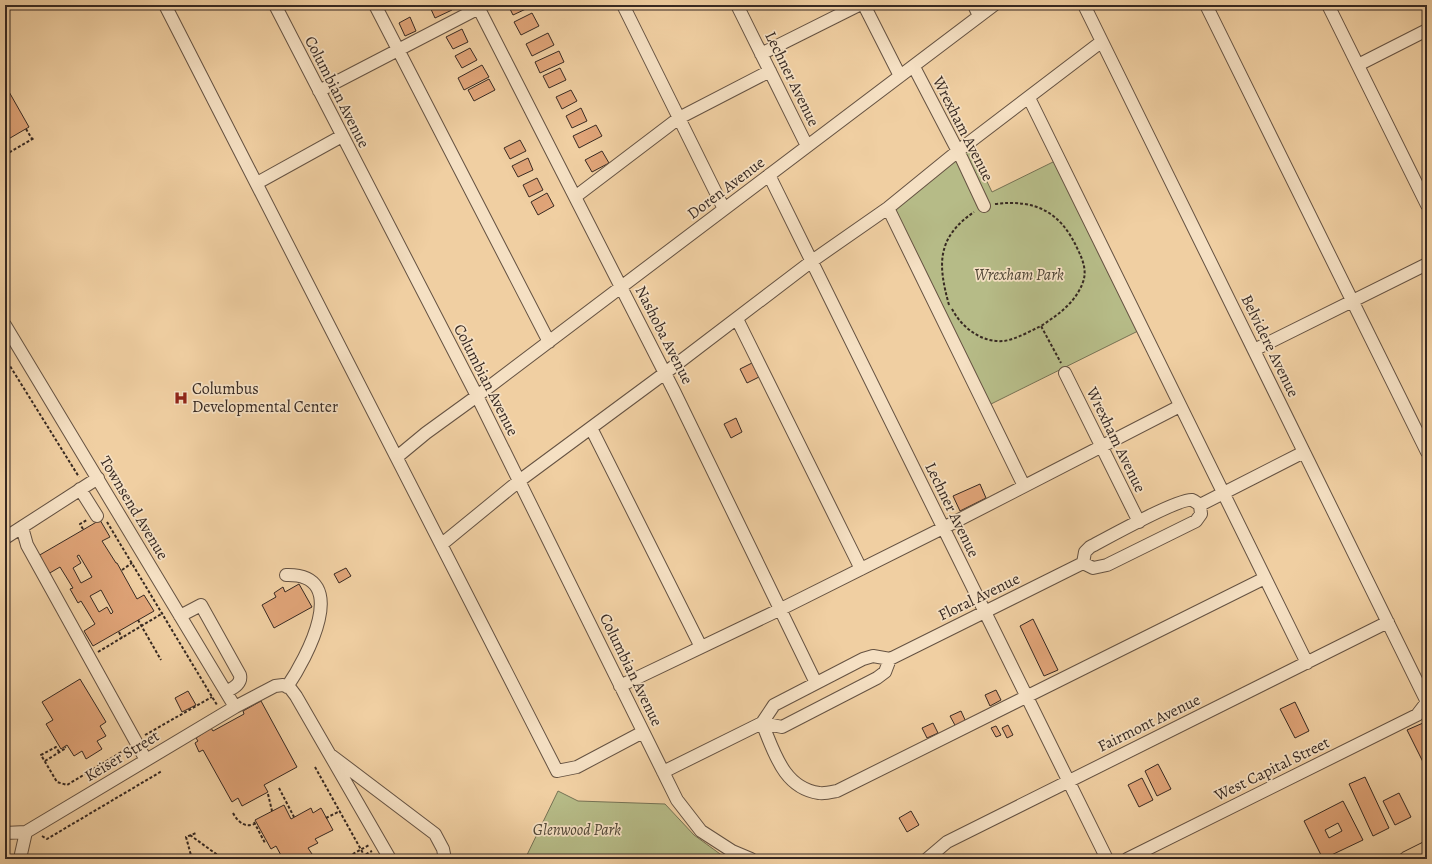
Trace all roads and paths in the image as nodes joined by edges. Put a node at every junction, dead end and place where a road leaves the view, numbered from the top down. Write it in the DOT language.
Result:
graph roads {
  1 [pos="165,5"];
  2 [pos="275,5"];
  3 [pos="375,5"];
  4 [pos="622,5"];
  5 [pos="737,5"];
  6 [pos="858,5"];
  7 [pos="864,5"];
  8 [pos="974,5"];
  9 [pos="994,5"];
  10 [pos="1084,5"];
  11 [pos="1206,5"];
  12 [pos="1328,5"];
  13 [pos="478,7"];
  14 [pos="979,16"];
  15 [pos="1427,30"];
  16 [pos="1101,42"];
  17 [pos="398,49"];
  18 [pos="761,54"];
  19 [pos="1358,65"];
  20 [pos="914,67"];
  21 [pos="770,71"];
  22 [pos="900,76"];
  23 [pos="319,91"];
  24 [pos="1029,98"];
  25 [pos="679,118"];
  26 [pos="26,129"];
  27 [pos="342,136"];
  28 [pos="807,146"];
  29 [pos="958,151"];
  30 [pos="5,155"];
  31 [pos="769,175"];
  32 [pos="257,183"];
  33 [pos="575,197"];
  34 [pos="1427,205"];
  35 [pos="984,206"];
  36 [pos="888,208"];
  37 [pos="724,209"];
  38 [pos="812,261"];
  39 [pos="1427,264"];
  40 [pos="622,287"];
  41 [pos="1353,302"];
  42 [pos="950,305"];
  43 [pos="938,310"];
  44 [pos="737,319"];
  45 [pos="5,325"];
  46 [pos="1041,326"];
  47 [pos="549,342"];
  48 [pos="1254,350"];
  49 [pos="5,358"];
  50 [pos="1065,372"];
  51 [pos="665,374"];
  52 [pos="477,396"];
  53 [pos="1180,406"];
  54 [pos="591,428"];
  55 [pos="1101,446"];
  56 [pos="1304,452"];
  57 [pos="1427,452"];
  58 [pos="397,457"];
  59 [pos="98,478"];
  60 [pos="519,481"];
  61 [pos="1024,486"];
  62 [pos="82,488"];
  63 [pos="1223,493"];
  64 [pos="1200,505"];
  65 [pos="101,517"];
  66 [pos="1139,522"];
  67 [pos="22,527"];
  68 [pos="944,528"];
  69 [pos="5,538"];
  70 [pos="442,544"];
  71 [pos="132,563"];
  72 [pos="1083,563"];
  73 [pos="861,569"];
  74 [pos="122,570"];
  75 [pos="286,575"];
  76 [pos="1265,578"];
  77 [pos="781,609"];
  78 [pos="177,611"];
  79 [pos="985,612"];
  80 [pos="162,614"];
  81 [pos="138,620"];
  82 [pos="1388,622"];
  83 [pos="142,626"];
  84 [pos="118,632"];
  85 [pos="122,638"];
  86 [pos="701,647"];
  87 [pos="95,654"];
  88 [pos="890,659"];
  89 [pos="161,660"];
  90 [pos="1308,663"];
  91 [pos="816,683"];
  92 [pos="620,686"];
  93 [pos="287,687"];
  94 [pos="226,692"];
  95 [pos="212,697"];
  96 [pos="1027,698"];
  97 [pos="1427,702"];
  98 [pos="235,707"];
  99 [pos="222,714"];
  100 [pos="762,723"];
  101 [pos="643,732"];
  102 [pos="135,740"];
  103 [pos="65,747"];
  104 [pos="59,752"];
  105 [pos="329,753"];
  106 [pos="146,760"];
  107 [pos="45,761"];
  108 [pos="315,767"];
  109 [pos="162,771"];
  110 [pos="663,772"];
  111 [pos="1068,782"];
  112 [pos="279,788"];
  113 [pos="268,794"];
  114 [pos="272,811"];
  115 [pos="340,811"];
  116 [pos="233,813"];
  117 [pos="294,817"];
  118 [pos="326,818"];
  119 [pos="26,832"];
  120 [pos="5,833"];
  121 [pos="196,833"];
  122 [pos="190,835"];
  123 [pos="380,842"];
  124 [pos="265,843"];
  125 [pos="1427,849"];
  126 [pos="361,850"];
  127 [pos="310,855"];
  128 [pos="364,855"];
  129 [pos="350,856"];
  130 [pos="22,859"];
  131 [pos="192,859"];
  132 [pos="223,859"];
  133 [pos="312,859"];
  134 [pos="344,859"];
  135 [pos="352,859"];
  136 [pos="357,859"];
  137 [pos="390,859"];
  138 [pos="445,859"];
  139 [pos="751,859"];
  140 [pos="928,859"];
  141 [pos="1107,859"];
  142 [pos="1127,859"];
  143 [pos="1407,859"];
  1 -- 32 [label="street"];
  2 -- 23 [label="street, Columbian Avenue"];
  3 -- 17 [label="street"];
  4 -- 25 [label="street"];
  5 -- 18 [label="street, Lechner Avenue"];
  6 -- 18 [label="street"];
  7 -- 22 [label="street"];
  8 -- 14 [label="street"];
  9 -- 14 [label="street, Doren Avenue"];
  10 -- 16 [label="street, Belvidere Avenue"];
  11 -- 41 [label="street"];
  12 -- 19 [label="street"];
  13 -- 17 [label="street"];
  13 -- 33 [label="street, Nashoba Avenue"];
  14 -- 20 [label="street, Doren Avenue"];
  15 -- 19 [label="street"];
  16 -- 24 [label="street"];
  16 -- 48 [label="street, Belvidere Avenue"];
  17 -- 23 [label="street"];
  17 -- 47 [label="street"];
  18 -- 21 [label="street, Lechner Avenue"];
  19 -- 34 [label="street"];
  20 -- 22 [label="street, Doren Avenue"];
  20 -- 29 [label="street, Wrexham Avenue"];
  21 -- 25 [label="street"];
  21 -- 28 [label="street, Lechner Avenue"];
  22 -- 28 [label="street, Doren Avenue"];
  23 -- 27 [label="street, Columbian Avenue"];
  24 -- 29 [label="street"];
  24 -- 53 [label="street"];
  25 -- 33 [label="street"];
  25 -- 37 [label="street"];
  26 -- 30 [label="path"];
  27 -- 32 [label="street"];
  27 -- 52 [label="street, Columbian Avenue"];
  28 -- 31 [label="street, Doren Avenue"];
  29 -- 35 [label="street, Wrexham Avenue"];
  29 -- 36 [label="street"];
  31 -- 37 [label="street, Doren Avenue"];
  31 -- 38 [label="street, Lechner Avenue"];
  32 -- 58 [label="street"];
  33 -- 40 [label="street, Nashoba Avenue"];
  35 -- 42 [label="path"];
  35 -- 46 [label="path"];
  36 -- 38 [label="street"];
  36 -- 43 [label="street"];
  37 -- 40 [label="street, Doren Avenue"];
  38 -- 44 [label="street"];
  38 -- 68 [label="street, Lechner Avenue"];
  39 -- 41 [label="street"];
  40 -- 47 [label="street, Doren Avenue"];
  40 -- 51 [label="street, Nashoba Avenue"];
  41 -- 48 [label="street"];
  41 -- 57 [label="street"];
  42 -- 43 [label="path"];
  42 -- 46 [label="path"];
  43 -- 61 [label="street"];
  44 -- 51 [label="street"];
  44 -- 73 [label="street"];
  45 -- 59 [label="street, Townsend Avenue"];
  46 -- 50 [label="path"];
  47 -- 52 [label="street, Doren Avenue"];
  48 -- 56 [label="street, Belvidere Avenue"];
  49 -- 62 [label="path"];
  50 -- 55 [label="street, Wrexham Avenue"];
  51 -- 54 [label="street"];
  51 -- 77 [label="street, Nashoba Avenue"];
  52 -- 58 [label="street, Doren Avenue"];
  52 -- 60 [label="street, Columbian Avenue"];
  53 -- 55 [label="street"];
  53 -- 63 [label="street"];
  54 -- 60 [label="street"];
  54 -- 86 [label="street"];
  55 -- 61 [label="street"];
  55 -- 66 [label="street, Wrexham Avenue"];
  56 -- 63 [label="street"];
  56 -- 82 [label="street, Belvidere Avenue"];
  58 -- 70 [label="street"];
  59 -- 62 [label="street"];
  59 -- 78 [label="street, Townsend Avenue"];
  60 -- 70 [label="street"];
  60 -- 92 [label="street, Columbian Avenue"];
  61 -- 68 [label="street"];
  62 -- 65 [label="street"];
  62 -- 67 [label="street"];
  63 -- 64 [label="street"];
  63 -- 76 [label="street"];
  64 -- 66 [label="street"];
  64 -- 72 [label="street"];
  65 -- 71 [label="path"];
  66 -- 72 [label="street"];
  67 -- 69 [label="street"];
  67 -- 102 [label="street"];
  68 -- 73 [label="street"];
  68 -- 79 [label="street, Lechner Avenue"];
  70 -- 101 [label="street"];
  71 -- 74 [label="path"];
  71 -- 80 [label="path"];
  72 -- 79 [label="street, Floral Avenue"];
  73 -- 77 [label="street"];
  75 -- 93 [label="street"];
  76 -- 90 [label="street"];
  76 -- 96 [label="street"];
  77 -- 86 [label="street"];
  77 -- 91 [label="street, Nashoba Avenue"];
  78 -- 80 [label="path"];
  78 -- 94 [label="street, Townsend Avenue"];
  78 -- 94 [label="street"];
  79 -- 88 [label="street, Floral Avenue"];
  79 -- 96 [label="street, Lechner Avenue"];
  80 -- 83 [label="path"];
  80 -- 95 [label="path"];
  81 -- 83 [label="path"];
  82 -- 90 [label="street, Fairmont Avenue"];
  82 -- 97 [label="street, Belvidere Avenue"];
  83 -- 85 [label="path"];
  83 -- 89 [label="path"];
  84 -- 85 [label="path"];
  85 -- 87 [label="path"];
  86 -- 92 [label="street"];
  88 -- 91 [label="street"];
  88 -- 100 [label="street"];
  90 -- 111 [label="street, Fairmont Avenue"];
  91 -- 100 [label="street"];
  92 -- 101 [label="street, Columbian Avenue"];
  93 -- 98 [label="street, Keiser Street"];
  93 -- 105 [label="street"];
  94 -- 98 [label="street, Townsend Avenue"];
  95 -- 99 [label="path"];
  95 -- 102 [label="path"];
  96 -- 100 [label="street"];
  96 -- 111 [label="street, Lechner Avenue"];
  97 -- 142 [label="street, West Capital Street"];
  98 -- 99 [label="street, Keiser Street"];
  99 -- 106 [label="street, Keiser Street"];
  100 -- 110 [label="street"];
  101 -- 110 [label="street, Columbian Avenue"];
  102 -- 106 [label="street"];
  102 -- 107 [label="path"];
  103 -- 104 [label="path"];
  104 -- 107 [label="path"];
  104 -- 107 [label="path"];
  105 -- 123 [label="street"];
  105 -- 138 [label="street"];
  106 -- 119 [label="street, Keiser Street"];
  108 -- 115 [label="path"];
  109 -- 119 [label="path"];
  110 -- 139 [label="street"];
  111 -- 140 [label="street, Fairmont Avenue"];
  111 -- 141 [label="street, Lechner Avenue"];
  112 -- 117 [label="path"];
  113 -- 114 [label="path"];
  115 -- 118 [label="path"];
  115 -- 126 [label="path"];
  116 -- 124 [label="path"];
  119 -- 120 [label="street, Keiser Street"];
  119 -- 130 [label="street"];
  121 -- 122 [label="path"];
  122 -- 131 [label="path"];
  122 -- 132 [label="path"];
  123 -- 126 [label="path"];
  123 -- 128 [label="path"];
  123 -- 137 [label="street"];
  125 -- 143 [label="main road"];
  126 -- 128 [label="path"];
  126 -- 129 [label="path"];
  127 -- 133 [label="path"];
  128 -- 136 [label="path"];
  129 -- 134 [label="path"];
  129 -- 135 [label="path"];
}
